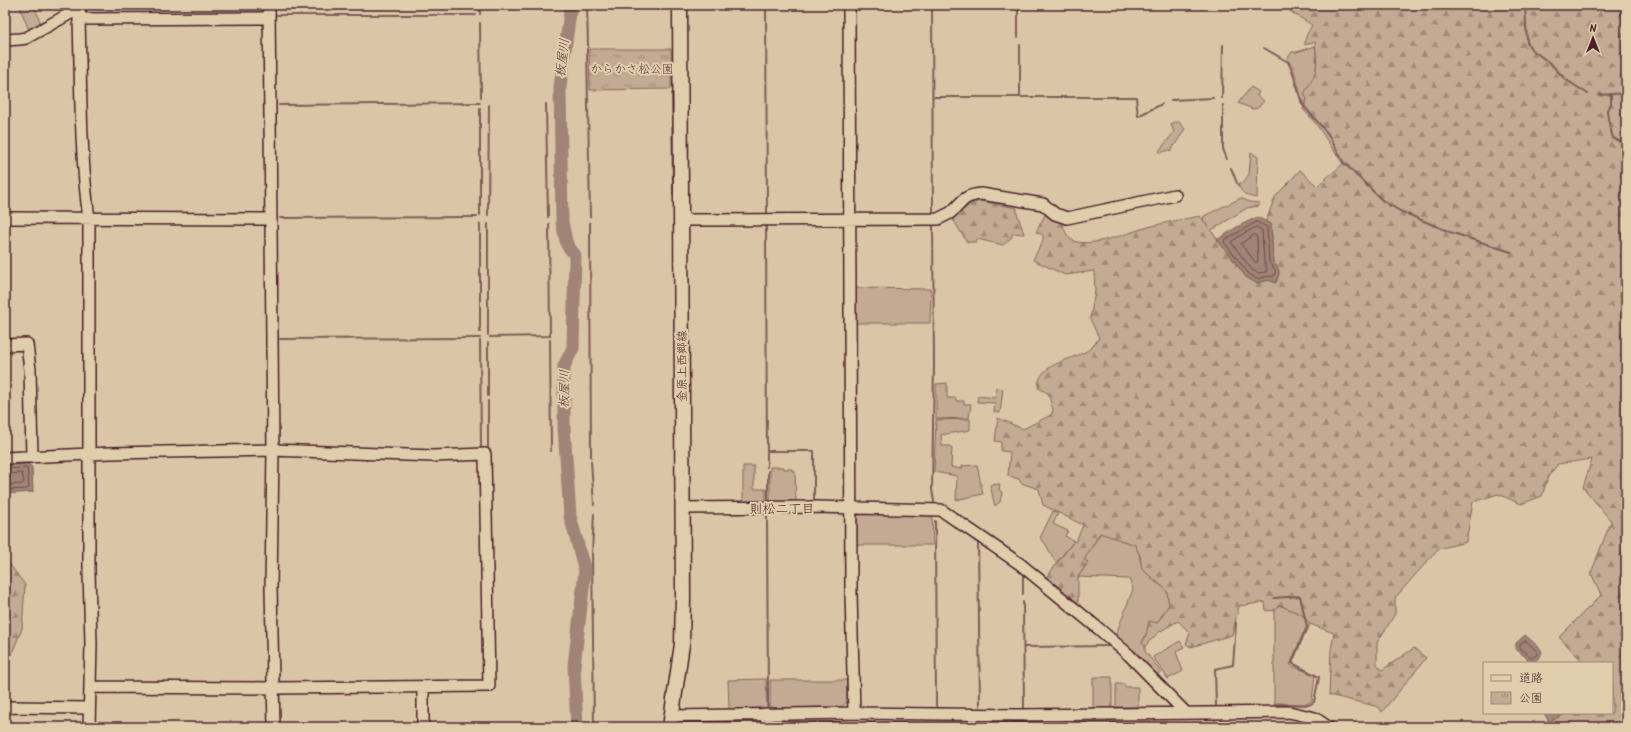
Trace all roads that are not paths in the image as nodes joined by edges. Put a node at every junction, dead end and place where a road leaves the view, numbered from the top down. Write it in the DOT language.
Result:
graph roads {
  1 [pos="269,5"];
  2 [pos="680,5"];
  3 [pos="849,5"];
  4 [pos="80,11"];
  5 [pos="269,18"];
  6 [pos="5,40"];
  7 [pos="1175,195"];
  8 [pos="5,218"];
  9 [pos="89,219"];
  10 [pos="270,219"];
  11 [pos="682,220"];
  12 [pos="850,220"];
  13 [pos="5,345"];
  14 [pos="273,450"];
  15 [pos="89,454"];
  16 [pos="32,457"];
  17 [pos="5,458"];
  18 [pos="682,508"];
  19 [pos="852,508"];
  20 [pos="90,687"];
  21 [pos="423,687"];
  22 [pos="274,688"];
  23 [pos="89,708"];
  24 [pos="5,709"];
  25 [pos="1186,712"];
  26 [pos="854,713"];
  27 [pos="767,714"];
  28 [pos="671,721"];
  29 [pos="89,727"];
  30 [pos="274,727"];
  31 [pos="423,727"];
  32 [pos="767,727"];
  33 [pos="1328,727"];
  1 -- 5 [label="street"];
  2 -- 11 [label="main road, 金原上西郷線"];
  3 -- 12 [label="street"];
  4 -- 5 [label="street"];
  4 -- 6 [label="street"];
  4 -- 9 [label="street"];
  5 -- 10 [label="street"];
  7 -- 12 [label="street"];
  8 -- 9 [label="street"];
  9 -- 10 [label="street"];
  9 -- 15 [label="street"];
  10 -- 14 [label="street"];
  11 -- 12 [label="street"];
  11 -- 18 [label="main road, 金原上西郷線"];
  12 -- 19 [label="street"];
  13 -- 16 [label="street"];
  14 -- 15 [label="street"];
  14 -- 21 [label="street"];
  14 -- 22 [label="street"];
  15 -- 16 [label="street"];
  15 -- 20 [label="street"];
  16 -- 17 [label="street"];
  18 -- 19 [label="street"];
  18 -- 28 [label="main road, 金原上西郷線"];
  19 -- 25 [label="street"];
  19 -- 26 [label="street"];
  20 -- 22 [label="street"];
  20 -- 23 [label="street"];
  21 -- 22 [label="street"];
  21 -- 31 [label="street"];
  22 -- 30 [label="street"];
  23 -- 24 [label="street"];
  23 -- 29 [label="street"];
  25 -- 26 [label="street"];
  25 -- 33 [label="street"];
  26 -- 27 [label="street"];
  27 -- 28 [label="street"];
  27 -- 32 [label="street"];
}
